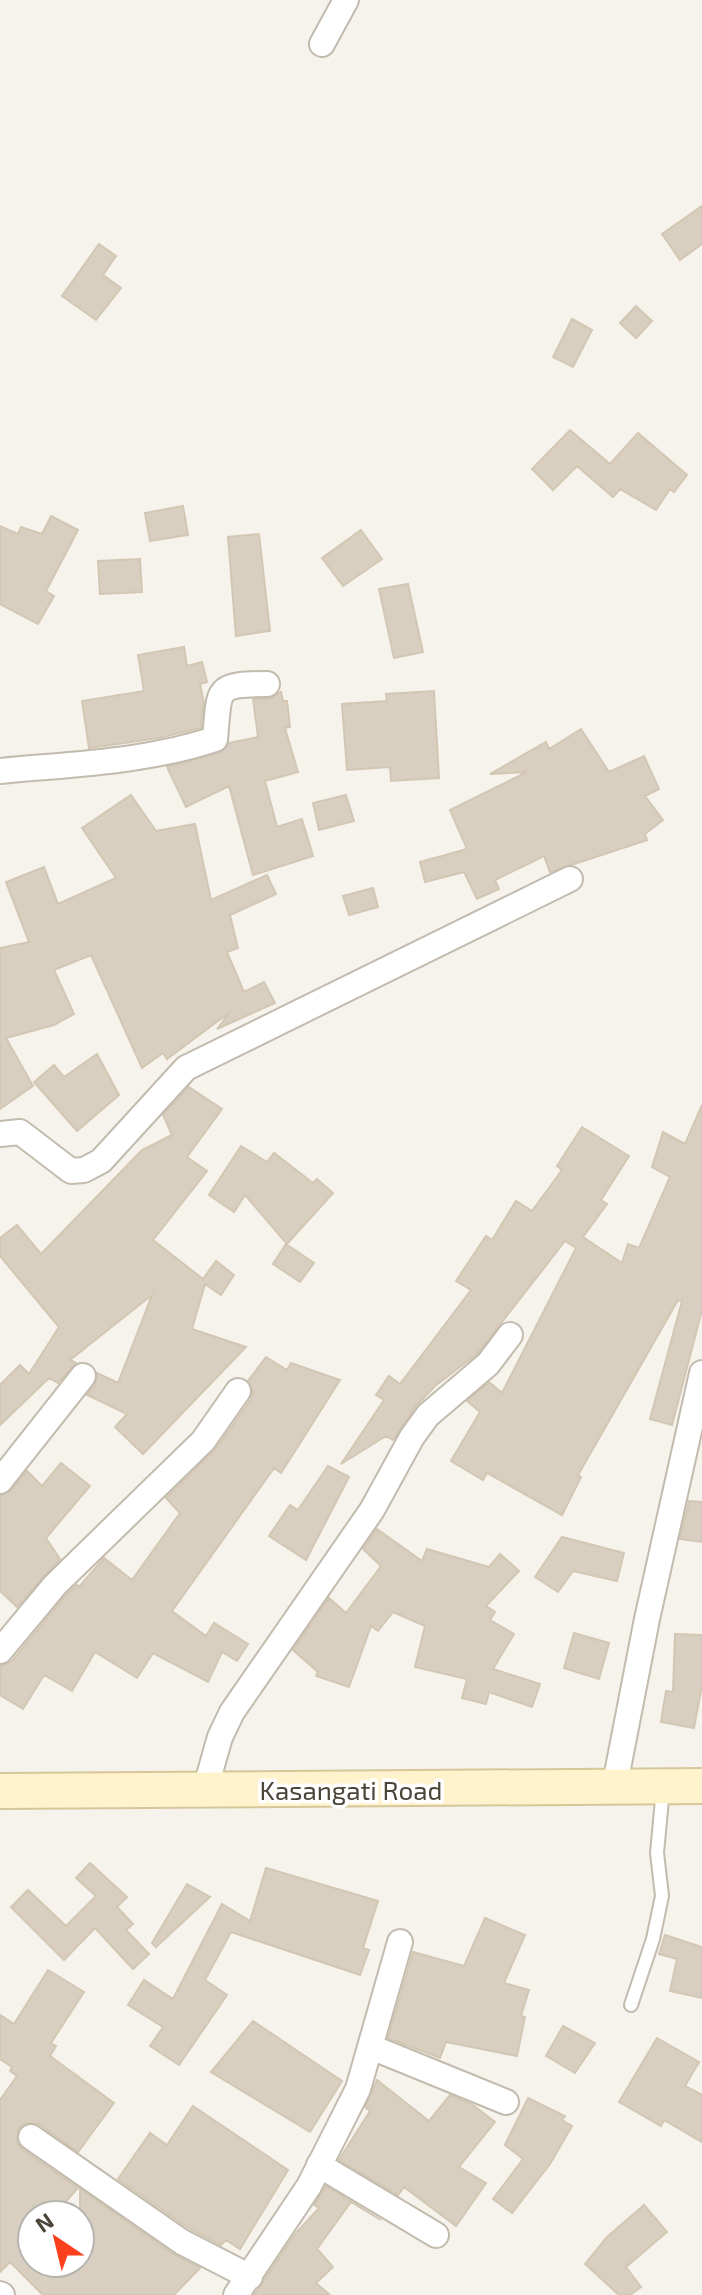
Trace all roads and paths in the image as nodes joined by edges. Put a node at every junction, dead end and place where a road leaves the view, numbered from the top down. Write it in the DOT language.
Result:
graph roads {
  1 [pos="346,0"];
  2 [pos="322,44"];
  3 [pos="267,684"];
  4 [pos="0,771"];
  5 [pos="570,879"];
  6 [pos="0,1134"];
  7 [pos="510,1335"];
  8 [pos="702,1373"];
  9 [pos="83,1376"];
  10 [pos="238,1391"];
  11 [pos="0,1481"];
  12 [pos="0,1651"];
  13 [pos="702,1786"];
  14 [pos="663,1788"];
  15 [pos="614,1789"];
  16 [pos="205,1790"];
  17 [pos="0,1791"];
  18 [pos="400,1942"];
  19 [pos="631,2005"];
  20 [pos="371,2047"];
  21 [pos="506,2102"];
  22 [pos="31,2137"];
  23 [pos="319,2165"];
  24 [pos="436,2235"];
  25 [pos="243,2286"];
  1 -- 2 [label="street"];
  3 -- 4 [label="street"];
  5 -- 6 [label="street"];
  7 -- 16 [label="street"];
  8 -- 15 [label="street"];
  9 -- 11 [label="street"];
  10 -- 12 [label="street"];
  13 -- 14 [label="street, Kasangati Road"];
  14 -- 15 [label="street, Kasangati Road"];
  14 -- 19 [label="lane"];
  15 -- 16 [label="street, Kasangati Road"];
  16 -- 17 [label="street, Kasangati Road"];
  18 -- 20 [label="street"];
  20 -- 21 [label="street"];
  20 -- 23 [label="street"];
  22 -- 25 [label="street"];
  23 -- 24 [label="street"];
  23 -- 25 [label="street"];
}
